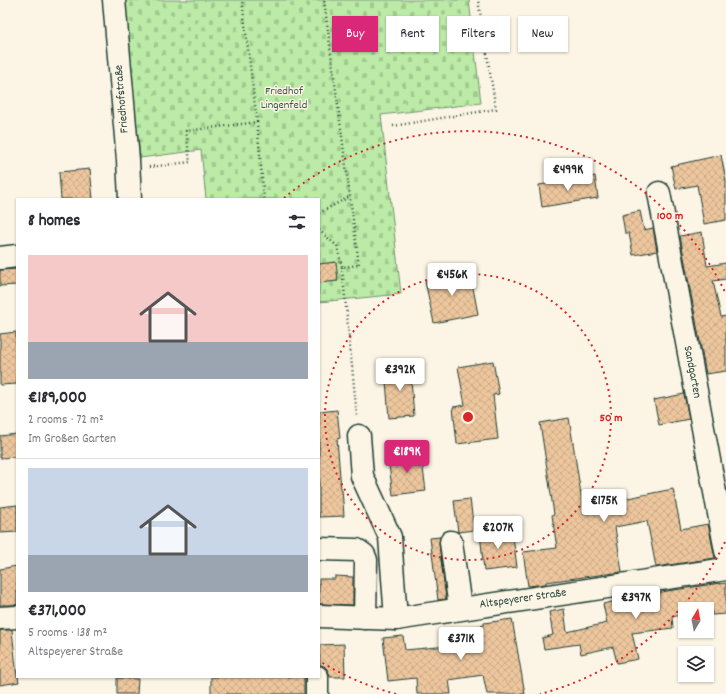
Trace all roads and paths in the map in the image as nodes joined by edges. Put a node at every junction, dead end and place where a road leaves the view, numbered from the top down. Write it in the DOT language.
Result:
graph roads {
  1 [pos="114,0"];
  2 [pos="242,0"];
  3 [pos="324,0"];
  4 [pos="478,0"];
  5 [pos="257,122"];
  6 [pos="392,126"];
  7 [pos="128,165"];
  8 [pos="659,193"];
  9 [pos="349,197"];
  10 [pos="130,198"];
  11 [pos="264,198"];
  12 [pos="320,212"];
  13 [pos="320,231"];
  14 [pos="16,256"];
  15 [pos="0,258"];
  16 [pos="342,267"];
  17 [pos="359,436"];
  18 [pos="451,542"];
  19 [pos="320,549"];
  20 [pos="726,551"];
  21 [pos="726,569"];
  22 [pos="460,608"];
  23 [pos="320,616"];
  24 [pos="16,617"];
  25 [pos="0,618"];
  26 [pos="365,618"];
  27 [pos="396,619"];
  28 [pos="317,678"];
  29 [pos="317,694"];
  1 -- 7 [label="street, Friedhofstraße"];
  2 -- 5 [label="path"];
  3 -- 9 [label="path"];
  4 -- 6 [label="path"];
  5 -- 7 [label="path"];
  5 -- 11 [label="path"];
  7 -- 10 [label="street, Friedhofstraße"];
  8 -- 20 [label="street, Sandgarten"];
  9 -- 12 [label="path"];
  9 -- 16 [label="path"];
  13 -- 16 [label="path"];
  14 -- 15 [label="street"];
  16 -- 17 [label="path"];
  17 -- 27 [label="street"];
  18 -- 22 [label="street"];
  19 -- 26 [label="street"];
  21 -- 22 [label="street, Altspeyerer Straße"];
  22 -- 27 [label="street, Altspeyerer Straße"];
  23 -- 26 [label="street, Altspeyerer Straße"];
  24 -- 25 [label="street"];
  26 -- 27 [label="street, Altspeyerer Straße"];
  28 -- 29 [label="street"];
}
